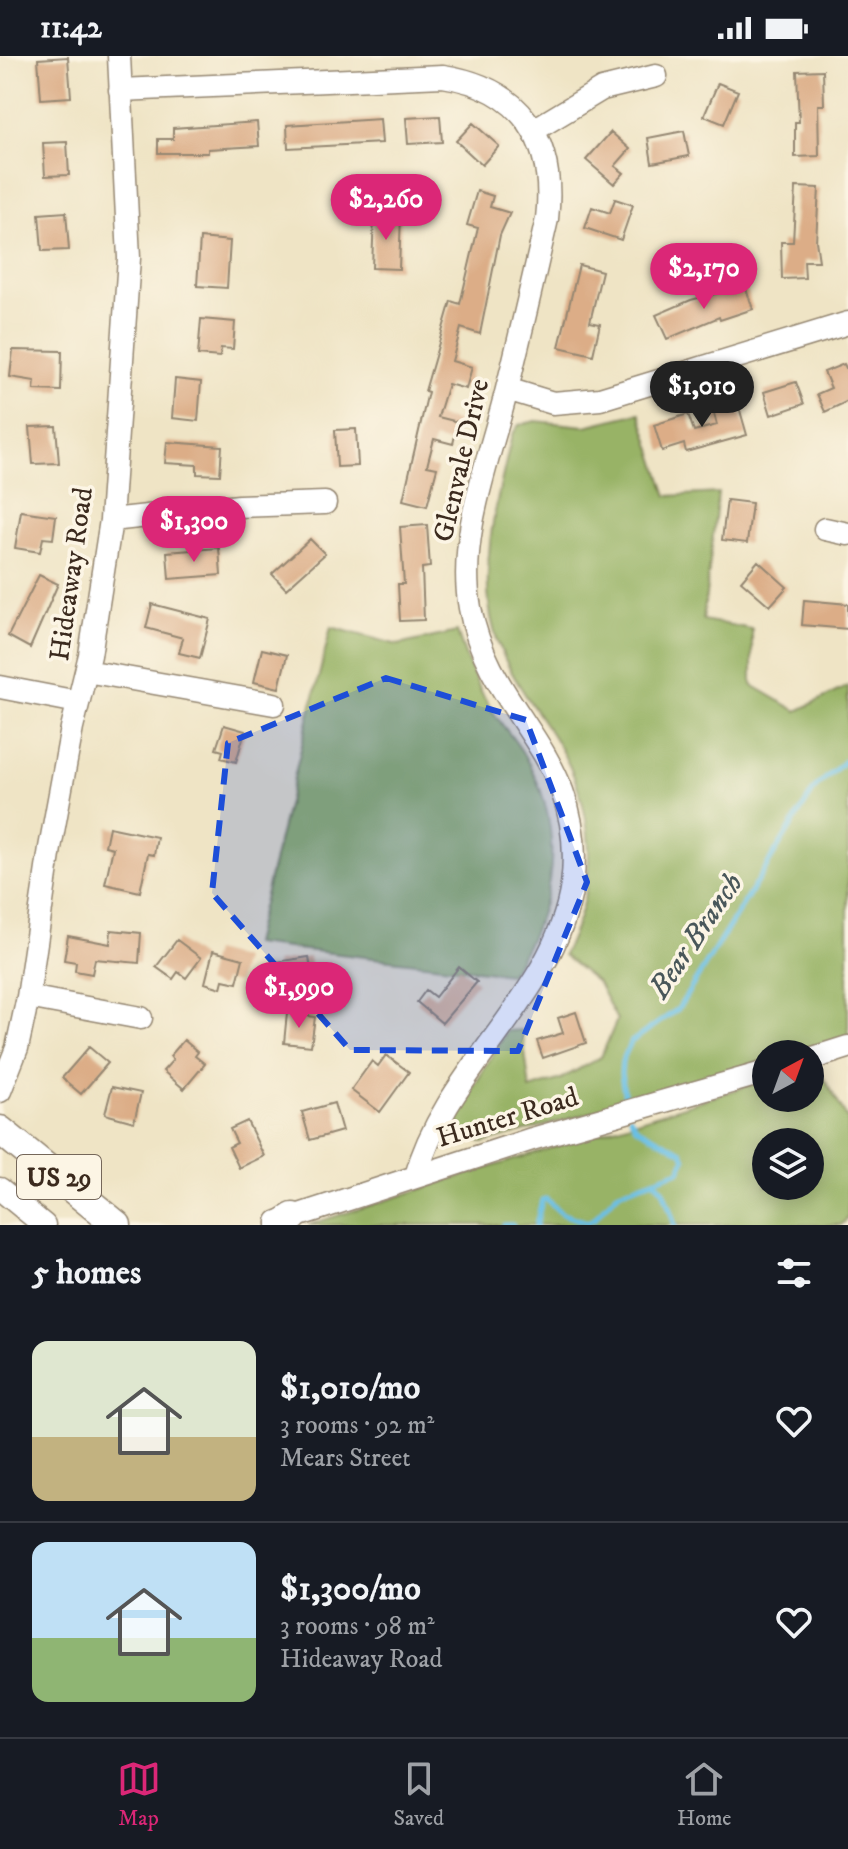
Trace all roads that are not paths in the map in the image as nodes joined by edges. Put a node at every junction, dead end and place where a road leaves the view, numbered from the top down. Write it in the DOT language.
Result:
graph roads {
  1 [pos="119,56"];
  2 [pos="656,76"];
  3 [pos="120,90"];
  4 [pos="534,130"];
  5 [pos="848,323"];
  6 [pos="507,389"];
  7 [pos="325,503"];
  8 [pos="111,520"];
  9 [pos="825,529"];
  10 [pos="848,534"];
  11 [pos="86,671"];
  12 [pos="0,687"];
  13 [pos="78,702"];
  14 [pos="274,704"];
  15 [pos="28,997"];
  16 [pos="141,1018"];
  17 [pos="848,1047"];
  18 [pos="824,1055"];
  19 [pos="752,1076"];
  20 [pos="0,1091"];
  21 [pos="0,1130"];
  22 [pos="416,1176"];
  23 [pos="0,1189"];
  24 [pos="281,1222"];
  25 [pos="44,1225"];
  26 [pos="117,1225"];
  1 -- 3 [label="street, Hideaway Road"];
  2 -- 4 [label="street"];
  3 -- 4 [label="street, Glenvale Drive"];
  3 -- 8 [label="street, Hideaway Road"];
  4 -- 6 [label="street, Glenvale Drive"];
  5 -- 6 [label="street"];
  6 -- 22 [label="street, Glenvale Drive"];
  7 -- 8 [label="street"];
  8 -- 11 [label="street, Hideaway Road"];
  9 -- 10 [label="street"];
  11 -- 13 [label="street, Hideaway Road"];
  11 -- 14 [label="street"];
  12 -- 13 [label="street"];
  13 -- 15 [label="street, Hideaway Road"];
  15 -- 16 [label="street"];
  15 -- 20 [label="street, Hideaway Road"];
  17 -- 18 [label="street"];
  19 -- 22 [label="street, Hunter Road"];
  21 -- 26 [label="main road, US 29"];
  22 -- 24 [label="street, Hunter Road"];
  23 -- 25 [label="street"];
}
